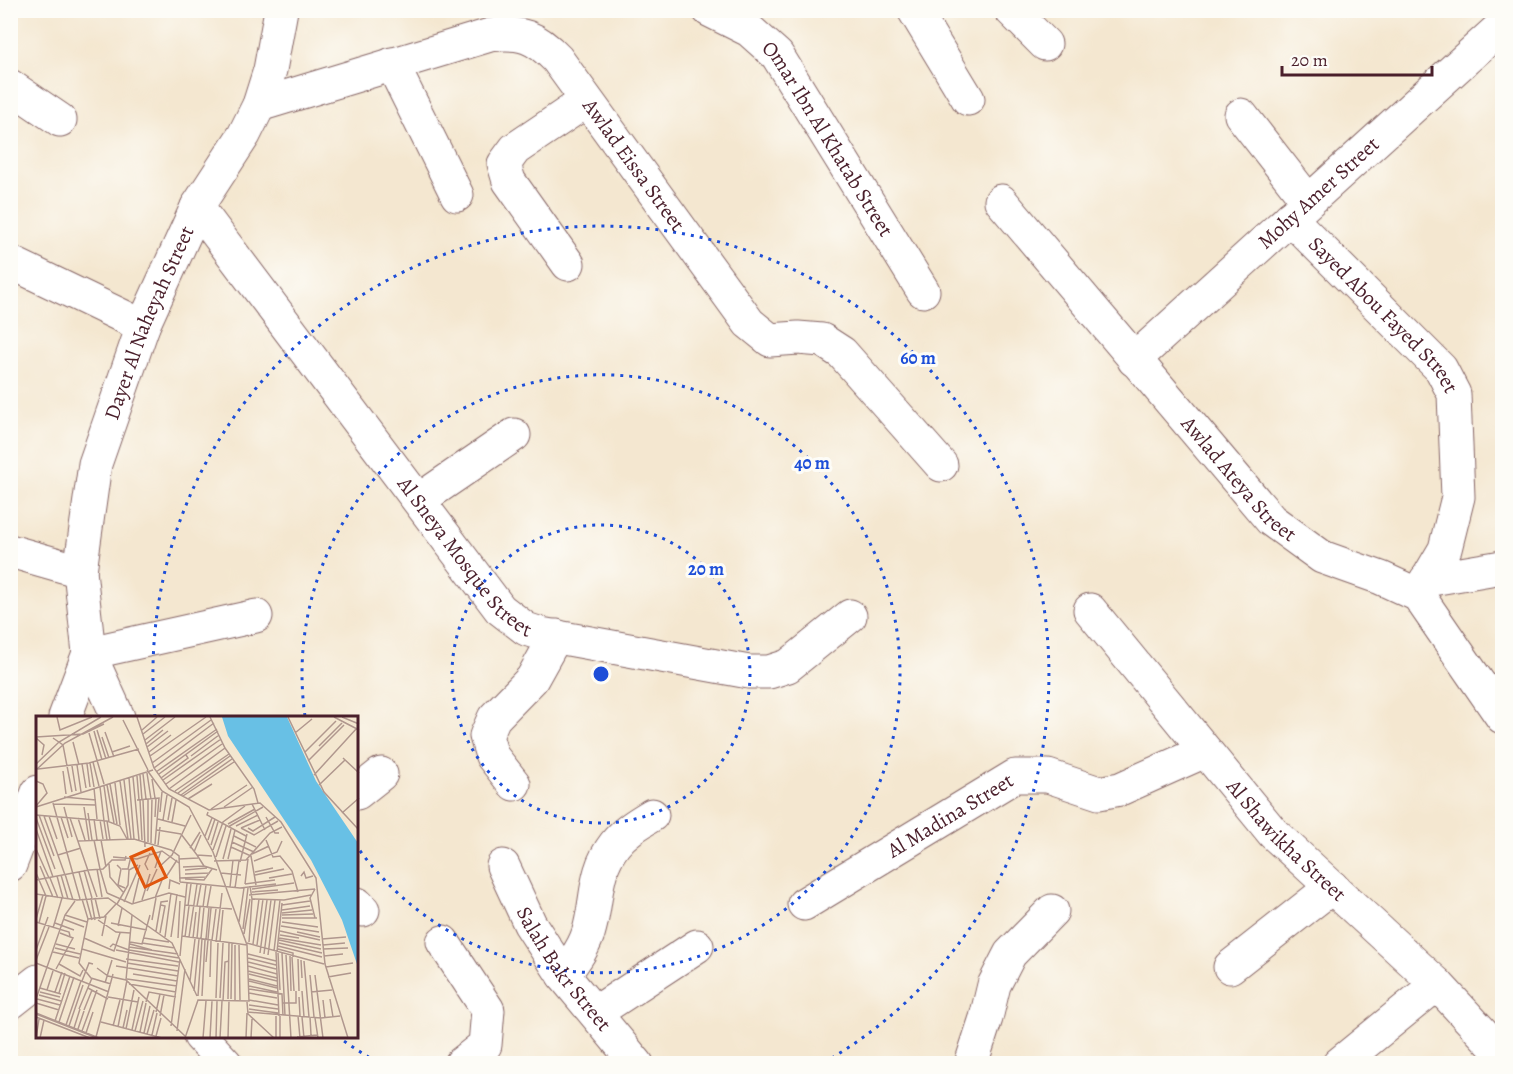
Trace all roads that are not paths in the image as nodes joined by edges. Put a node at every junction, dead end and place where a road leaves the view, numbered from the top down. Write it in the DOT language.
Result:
graph roads {
  1 [pos="281,10"];
  2 [pos="709,10"];
  3 [pos="914,10"];
  4 [pos="1011,10"];
  5 [pos="1503,26"];
  6 [pos="1045,44"];
  7 [pos="392,64"];
  8 [pos="10,86"];
  9 [pos="968,99"];
  10 [pos="586,100"];
  11 [pos="259,105"];
  12 [pos="1241,115"];
  13 [pos="60,120"];
  14 [pos="457,195"];
  15 [pos="1001,201"];
  16 [pos="197,207"];
  17 [pos="1299,209"];
  18 [pos="10,262"];
  19 [pos="568,264"];
  20 [pos="923,291"];
  21 [pos="143,326"];
  22 [pos="1134,360"];
  23 [pos="514,435"];
  24 [pos="941,465"];
  25 [pos="419,500"];
  26 [pos="10,551"];
  27 [pos="1503,567"];
  28 [pos="80,571"];
  29 [pos="1422,587"];
  30 [pos="1090,610"];
  31 [pos="256,615"];
  32 [pos="850,616"];
  33 [pos="556,636"];
  34 [pos="89,653"];
  35 [pos="65,716"];
  36 [pos="118,716"];
  37 [pos="1503,717"];
  38 [pos="1205,751"];
  39 [pos="514,784"];
  40 [pos="36,797"];
  41 [pos="652,815"];
  42 [pos="10,865"];
  43 [pos="503,866"];
  44 [pos="1332,887"];
  45 [pos="804,904"];
  46 [pos="1052,911"];
  47 [pos="442,942"];
  48 [pos="697,946"];
  49 [pos="1230,967"];
  50 [pos="563,975"];
  51 [pos="36,983"];
  52 [pos="1437,984"];
  53 [pos="10,1003"];
  54 [pos="595,1013"];
  55 [pos="202,1038"];
  56 [pos="1503,1054"];
  57 [pos="226,1064"];
  58 [pos="461,1064"];
  59 [pos="638,1064"];
  60 [pos="971,1064"];
  61 [pos="1339,1064"];
  1 -- 11 [label="street, Dayer Al Naheyah Street"];
  2 -- 20 [label="street, Omar Ibn Al Khatab Street"];
  3 -- 9 [label="street"];
  4 -- 6 [label="street"];
  5 -- 17 [label="street, Mohy Amer Street"];
  7 -- 10 [label="street, Awlad Eissa Street"];
  7 -- 11 [label="street, Awlad Eissa Street"];
  7 -- 14 [label="street"];
  8 -- 13 [label="street"];
  10 -- 19 [label="street"];
  10 -- 24 [label="street, Awlad Eissa Street"];
  11 -- 16 [label="street, Dayer Al Naheyah Street"];
  12 -- 17 [label="street, Sayed Abou Fayed Street"];
  15 -- 22 [label="street, Awlad Ateya Street"];
  16 -- 21 [label="street, Dayer Al Naheyah Street"];
  16 -- 25 [label="street, Al Sneya Mosque Street"];
  17 -- 22 [label="street, Mohy Amer Street"];
  17 -- 29 [label="street, Sayed Abou Fayed Street"];
  18 -- 21 [label="street"];
  21 -- 28 [label="street, Dayer Al Naheyah Street"];
  22 -- 29 [label="street, Awlad Ateya Street"];
  23 -- 25 [label="street"];
  25 -- 33 [label="street, Al Sneya Mosque Street"];
  26 -- 28 [label="street"];
  27 -- 29 [label="street"];
  28 -- 34 [label="street, Dayer Al Naheyah Street"];
  29 -- 37 [label="street"];
  30 -- 38 [label="street, Al Shawikha Street"];
  31 -- 34 [label="street"];
  32 -- 33 [label="street, Al Sneya Mosque Street"];
  33 -- 39 [label="street"];
  34 -- 35 [label="street, Dayer Al Naheyah Street"];
  34 -- 36 [label="street, Dayer Al Naheyah Street"];
  38 -- 44 [label="street, Al Shawikha Street"];
  38 -- 45 [label="street, Al Madina Street"];
  40 -- 42 [label="street"];
  41 -- 50 [label="street"];
  43 -- 50 [label="street, Salah Bakr Street"];
  44 -- 49 [label="street"];
  44 -- 52 [label="street, Al Shawikha Street"];
  46 -- 60 [label="street"];
  47 -- 58 [label="street"];
  48 -- 54 [label="street"];
  50 -- 54 [label="street, Salah Bakr Street"];
  51 -- 53 [label="street"];
  52 -- 56 [label="street, Al Shawikha Street"];
  52 -- 61 [label="street"];
  54 -- 59 [label="street, Salah Bakr Street"];
  55 -- 57 [label="street"];
}
